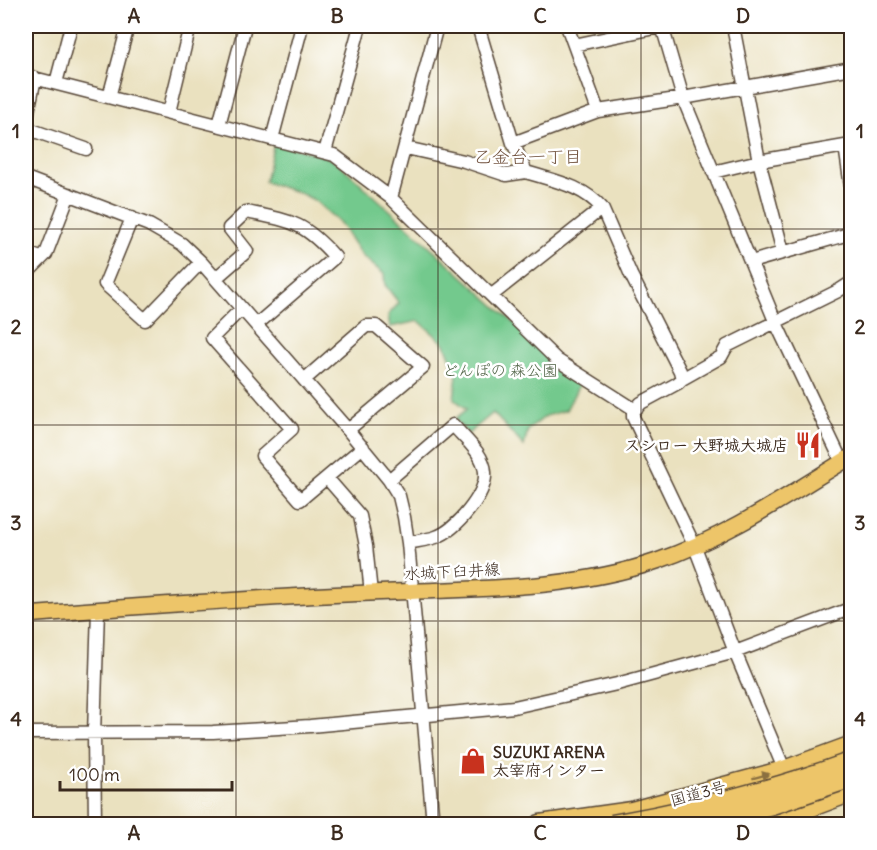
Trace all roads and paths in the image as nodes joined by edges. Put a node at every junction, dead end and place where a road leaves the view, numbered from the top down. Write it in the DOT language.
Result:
graph roads {
  1 [pos="71,26"];
  2 [pos="128,26"];
  3 [pos="190,26"];
  4 [pos="245,26"];
  5 [pos="302,26"];
  6 [pos="360,26"];
  7 [pos="437,26"];
  8 [pos="478,26"];
  9 [pos="567,26"];
  10 [pos="663,26"];
  11 [pos="733,26"];
  12 [pos="574,45"];
  13 [pos="852,68"];
  14 [pos="30,77"];
  15 [pos="56,83"];
  16 [pos="744,87"];
  17 [pos="109,97"];
  18 [pos="683,98"];
  19 [pos="598,111"];
  20 [pos="169,112"];
  21 [pos="26,122"];
  22 [pos="219,125"];
  23 [pos="26,128"];
  24 [pos="272,139"];
  25 [pos="513,143"];
  26 [pos="406,148"];
  27 [pos="86,149"];
  28 [pos="326,152"];
  29 [pos="759,161"];
  30 [pos="526,172"];
  31 [pos="713,172"];
  32 [pos="26,178"];
  33 [pos="69,194"];
  34 [pos="852,194"];
  35 [pos="391,198"];
  36 [pos="602,208"];
  37 [pos="132,218"];
  38 [pos="852,233"];
  39 [pos="783,252"];
  40 [pos="26,253"];
  41 [pos="41,258"];
  42 [pos="751,261"];
  43 [pos="201,262"];
  44 [pos="26,274"];
  45 [pos="216,278"];
  46 [pos="852,282"];
  47 [pos="492,295"];
  48 [pos="241,309"];
  49 [pos="775,321"];
  50 [pos="256,325"];
  51 [pos="682,379"];
  52 [pos="304,380"];
  53 [pos="634,409"];
  54 [pos="348,430"];
  55 [pos="363,447"];
  56 [pos="847,459"];
  57 [pos="327,478"];
  58 [pos="389,480"];
  59 [pos="408,543"];
  60 [pos="695,547"];
  61 [pos="412,592"];
  62 [pos="371,593"];
  63 [pos="852,608"];
  64 [pos="98,609"];
  65 [pos="26,615"];
  66 [pos="735,652"];
  67 [pos="425,716"];
  68 [pos="26,733"];
  69 [pos="93,734"];
  70 [pos="852,745"];
  71 [pos="852,761"];
  72 [pos="784,770"];
  73 [pos="852,778"];
  74 [pos="852,792"];
  75 [pos="804,818"];
  76 [pos="94,825"];
  77 [pos="434,825"];
  78 [pos="540,825"];
  79 [pos="612,825"];
  80 [pos="697,825"];
  81 [pos="750,825"];
  1 -- 15 [label="street"];
  2 -- 17 [label="street"];
  3 -- 20 [label="street"];
  4 -- 22 [label="street"];
  5 -- 24 [label="street"];
  6 -- 28 [label="street"];
  7 -- 26 [label="street"];
  8 -- 25 [label="street"];
  9 -- 12 [label="street"];
  10 -- 12 [label="street"];
  10 -- 18 [label="street"];
  11 -- 16 [label="street"];
  12 -- 19 [label="street"];
  13 -- 16 [label="street"];
  14 -- 15 [label="street"];
  14 -- 21 [label="street"];
  15 -- 17 [label="street"];
  16 -- 18 [label="street"];
  16 -- 29 [label="street"];
  17 -- 20 [label="street"];
  18 -- 19 [label="street"];
  18 -- 31 [label="street"];
  19 -- 25 [label="street"];
  20 -- 22 [label="street"];
  22 -- 24 [label="street"];
  23 -- 27 [label="street"];
  24 -- 28 [label="street"];
  25 -- 30 [label="street"];
  26 -- 30 [label="street"];
  26 -- 35 [label="street"];
  28 -- 35 [label="street"];
  29 -- 31 [label="street"];
  29 -- 34 [label="street"];
  29 -- 39 [label="street"];
  30 -- 36 [label="street"];
  31 -- 42 [label="street"];
  32 -- 33 [label="street"];
  33 -- 37 [label="street"];
  33 -- 41 [label="street"];
  35 -- 47 [label="street"];
  36 -- 47 [label="street"];
  36 -- 51 [label="street"];
  37 -- 43 [label="street"];
  37 -- 43 [label="street"];
  38 -- 39 [label="street"];
  39 -- 42 [label="street"];
  40 -- 41 [label="street"];
  41 -- 44 [label="street"];
  42 -- 49 [label="street"];
  43 -- 45 [label="street"];
  45 -- 48 [label="street"];
  45 -- 50 [label="street"];
  46 -- 49 [label="street"];
  47 -- 53 [label="street"];
  48 -- 50 [label="street"];
  48 -- 57 [label="street"];
  49 -- 51 [label="street"];
  49 -- 56 [label="street"];
  50 -- 52 [label="street"];
  51 -- 53 [label="street"];
  52 -- 54 [label="street"];
  52 -- 54 [label="street"];
  53 -- 60 [label="street"];
  54 -- 55 [label="street"];
  55 -- 57 [label="street"];
  55 -- 58 [label="street"];
  56 -- 60 [label="main road, 水城下臼井線"];
  57 -- 62 [label="street"];
  58 -- 59 [label="street"];
  58 -- 59 [label="street"];
  59 -- 61 [label="street"];
  60 -- 61 [label="main road, 水城下臼井線"];
  60 -- 66 [label="street"];
  61 -- 62 [label="main road, 水城下臼井線"];
  61 -- 67 [label="street"];
  62 -- 64 [label="main road, 水城下臼井線"];
  63 -- 66 [label="street"];
  64 -- 65 [label="main road, 水城下臼井線"];
  64 -- 69 [label="street"];
  66 -- 67 [label="street"];
  66 -- 72 [label="street"];
  67 -- 69 [label="street"];
  67 -- 77 [label="street"];
  68 -- 69 [label="street"];
  69 -- 76 [label="street"];
  70 -- 72 [label="highway, 国道3号"];
  71 -- 79 [label="highway, bridge"];
  72 -- 75 [label="street"];
  78 -- 72 [label="highway, 国道3号, one-way"];
  73 -- 80 [label="highway, bridge"];
  74 -- 75 [label="highway"];
  75 -- 81 [label="highway"];
}
